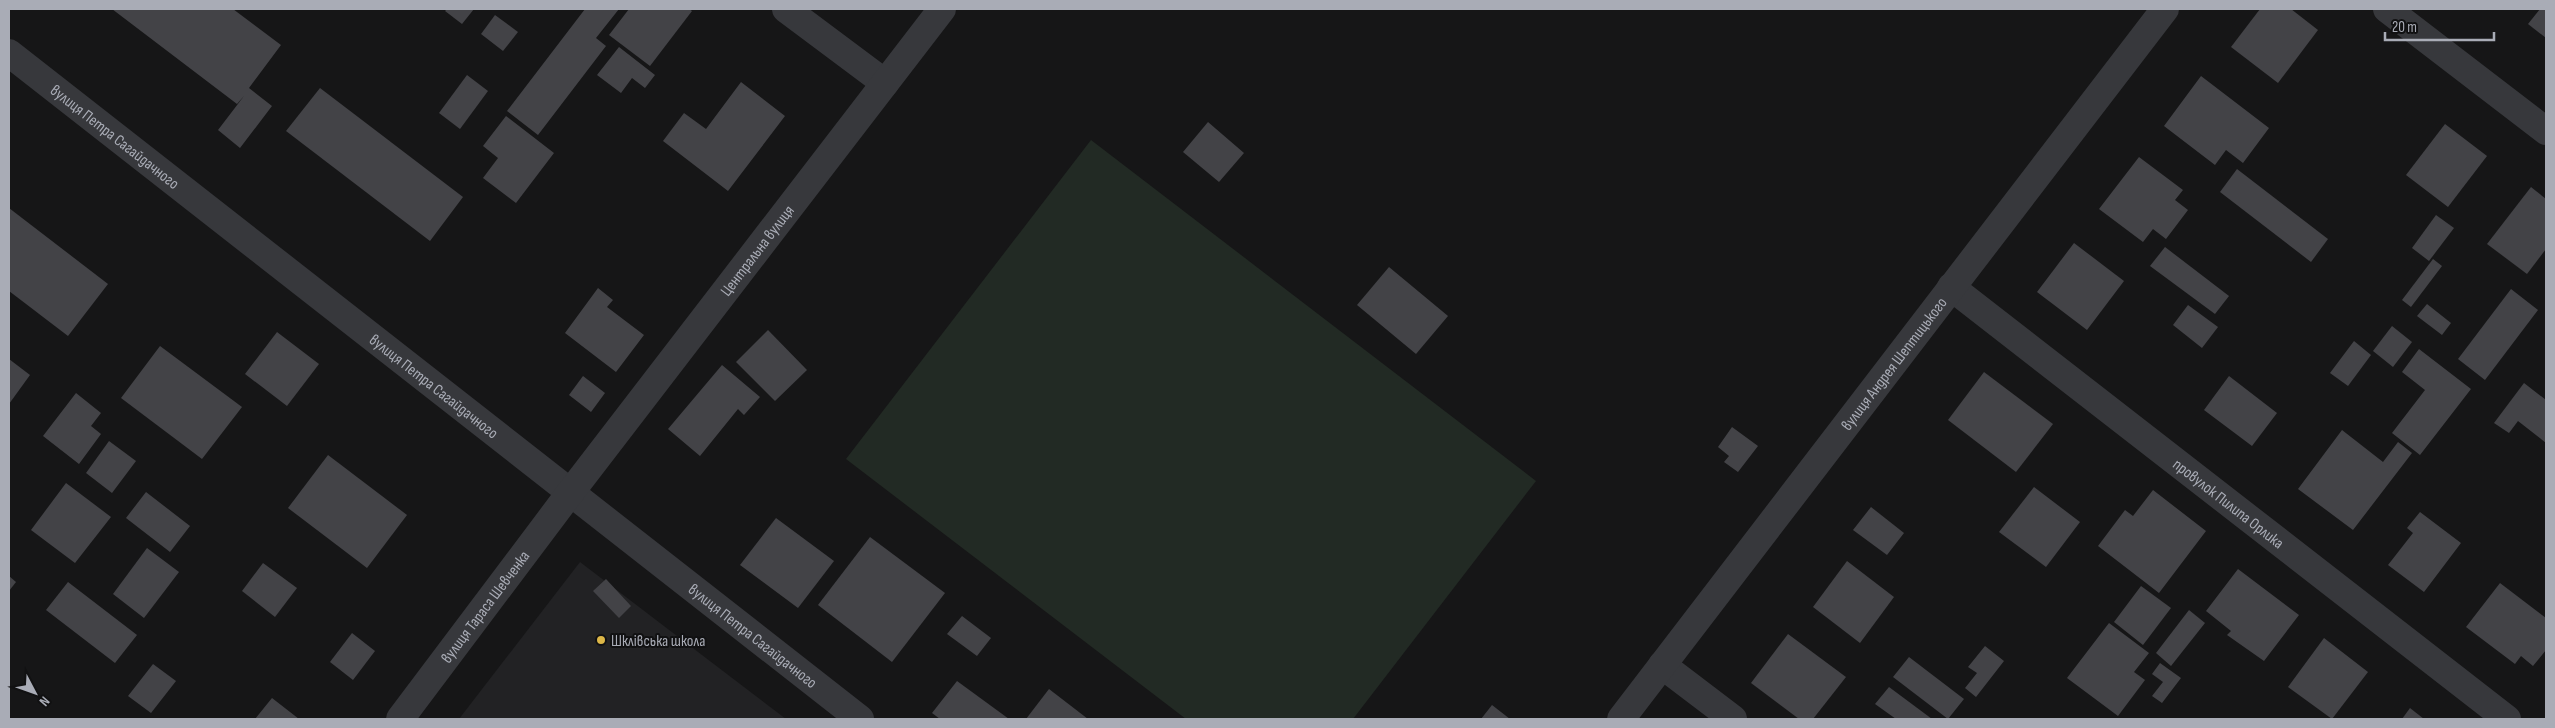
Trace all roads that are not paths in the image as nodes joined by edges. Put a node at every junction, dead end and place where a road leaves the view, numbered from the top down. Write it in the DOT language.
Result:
graph roads {
  1 [pos="786,9"];
  2 [pos="942,9"];
  3 [pos="2165,9"];
  4 [pos="2387,9"];
  5 [pos="9,53"];
  6 [pos="885,83"];
  7 [pos="2546,131"];
  8 [pos="1951,287"];
  9 [pos="570,492"];
  10 [pos="1662,665"];
  11 [pos="400,719"];
  12 [pos="860,719"];
  13 [pos="1621,719"];
  14 [pos="1733,719"];
  15 [pos="2507,719"];
  1 -- 6 [label="street"];
  2 -- 6 [label="street, Центральна вулиця"];
  3 -- 8 [label="street, вулиця Андрея Шептицького"];
  4 -- 7 [label="street"];
  5 -- 9 [label="street, вулиця Петра Сагайдачного"];
  6 -- 9 [label="street, Центральна вулиця"];
  8 -- 10 [label="street, вулиця Андрея Шептицького"];
  8 -- 15 [label="street, провулок Пилипа Орлика"];
  9 -- 11 [label="street, вулиця Тараса Шевченка"];
  9 -- 12 [label="street, вулиця Петра Сагайдачного"];
  10 -- 13 [label="street, вулиця Андрея Шептицького"];
  10 -- 14 [label="street"];
}
